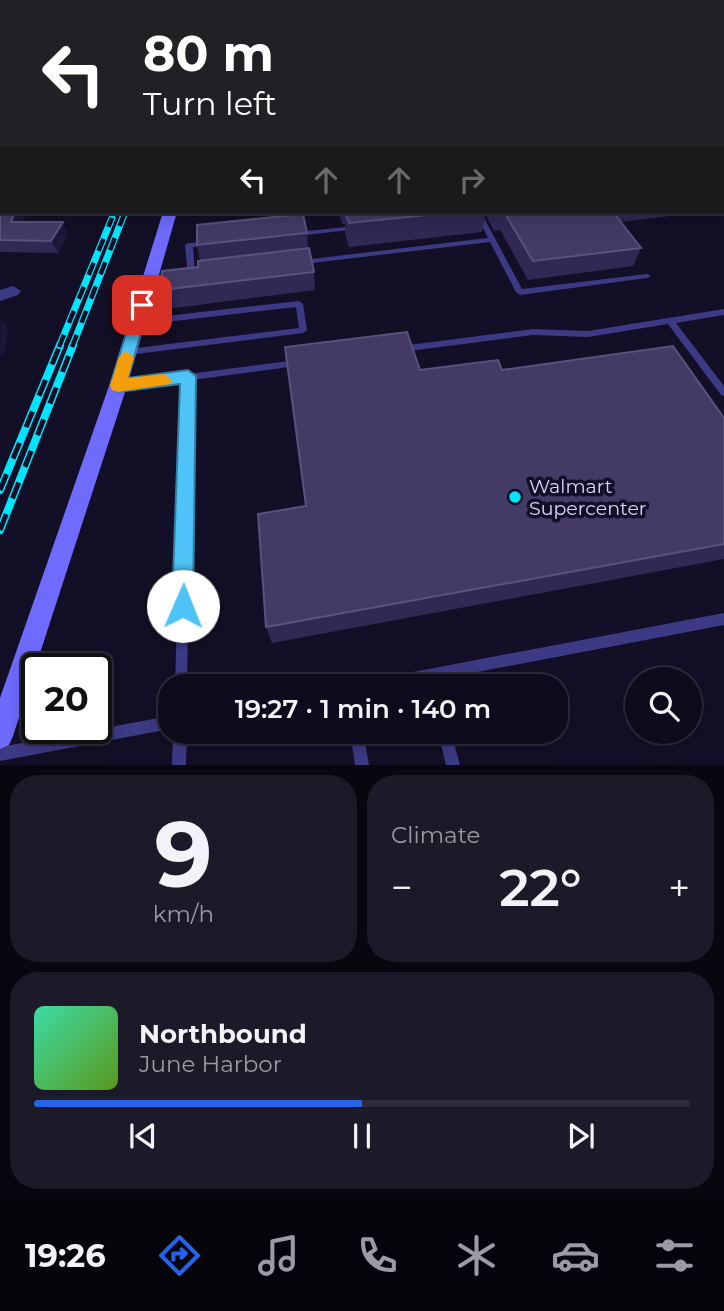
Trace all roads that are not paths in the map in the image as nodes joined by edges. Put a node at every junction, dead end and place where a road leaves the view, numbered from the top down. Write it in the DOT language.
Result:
graph roads {
  1 [pos="169,214"];
  2 [pos="479,214"];
  3 [pos="465,216"];
  4 [pos="369,226"];
  5 [pos="286,235"];
  6 [pos="492,240"];
  7 [pos="217,242"];
  8 [pos="300,262"];
  9 [pos="203,274"];
  10 [pos="647,276"];
  11 [pos="724,312"];
  12 [pos="166,319"];
  13 [pos="670,321"];
  14 [pos="397,350"];
  15 [pos="128,352"];
  16 [pos="302,362"];
  17 [pos="188,376"];
  18 [pos="118,386"];
  19 [pos="724,394"];
  20 [pos="724,620"];
  21 [pos="181,674"];
  22 [pos="462,674"];
  23 [pos="158,724"];
  24 [pos="0,736"];
  25 [pos="180,744"];
  26 [pos="359,744"];
  27 [pos="448,744"];
  28 [pos="0,754"];
  29 [pos="179,765"];
  30 [pos="362,765"];
  31 [pos="453,765"];
  1 -- 15 [label="street"];
  2 -- 3 [label="lane"];
  2 -- 6 [label="lane"];
  4 -- 5 [label="lane"];
  6 -- 8 [label="lane"];
  6 -- 10 [label="lane"];
  7 -- 9 [label="lane"];
  11 -- 13 [label="lane"];
  12 -- 15 [label="lane"];
  13 -- 14 [label="lane"];
  13 -- 19 [label="lane"];
  15 -- 18 [label="street"];
  16 -- 17 [label="lane"];
  17 -- 18 [label="lane"];
  17 -- 21 [label="lane"];
  18 -- 24 [label="street"];
  20 -- 22 [label="lane"];
  23 -- 28 [label="lane"];
  25 -- 29 [label="lane"];
  26 -- 30 [label="lane"];
  27 -- 31 [label="lane"];
}
